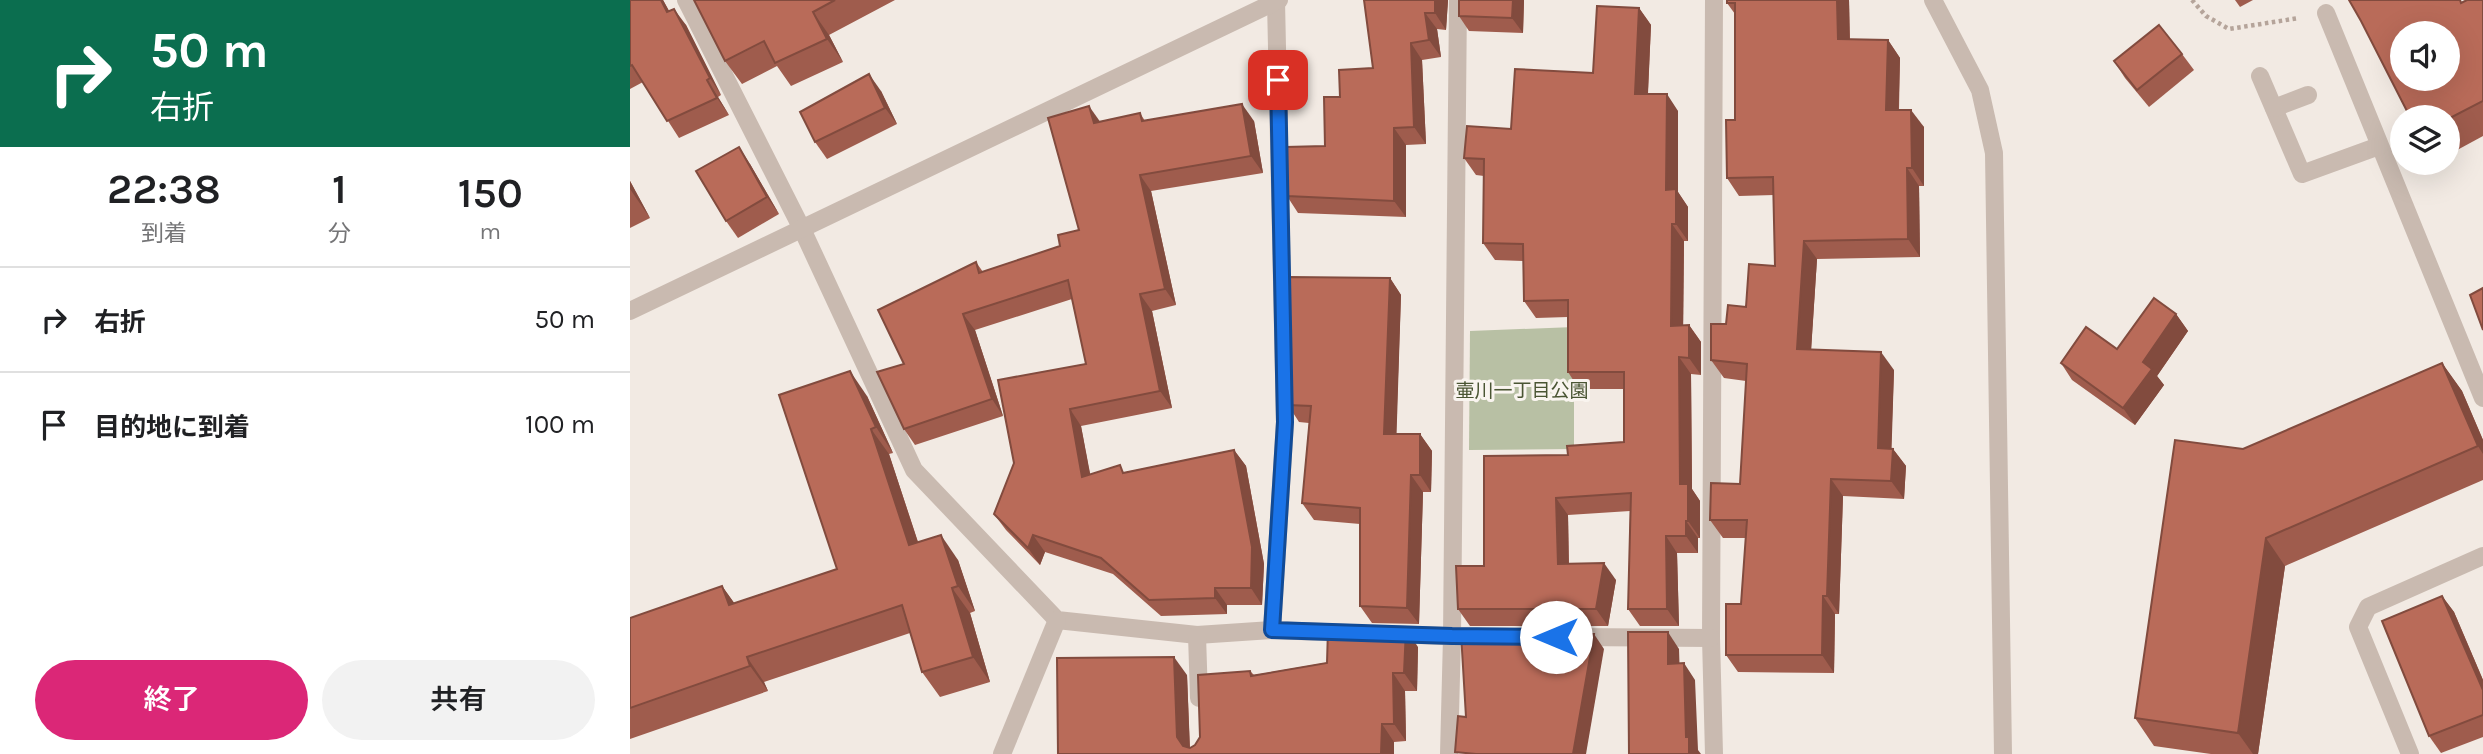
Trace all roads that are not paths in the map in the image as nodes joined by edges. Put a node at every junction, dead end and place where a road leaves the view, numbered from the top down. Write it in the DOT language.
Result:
graph roads {
  1 [pos="686,0"];
  2 [pos="1458,0"];
  3 [pos="1714,0"];
  4 [pos="1933,0"];
  5 [pos="1277,1"];
  6 [pos="2326,13"];
  7 [pos="2260,76"];
  8 [pos="2308,95"];
  9 [pos="2274,108"];
  10 [pos="2379,146"];
  11 [pos="802,229"];
  12 [pos="630,311"];
  13 [pos="2483,398"];
  14 [pos="2483,555"];
  15 [pos="1057,620"];
  16 [pos="1272,630"];
  17 [pos="1198,635"];
  18 [pos="1452,636"];
  19 [pos="1507,637"];
  20 [pos="1561,637"];
  21 [pos="1711,638"];
  22 [pos="1200,714"];
  23 [pos="1002,754"];
  24 [pos="1449,754"];
  25 [pos="1714,754"];
  26 [pos="2003,754"];
  27 [pos="2410,754"];
  1 -- 11 [label="street"];
  2 -- 18 [label="street"];
  3 -- 21 [label="street"];
  4 -- 26 [label="street"];
  5 -- 11 [label="street"];
  5 -- 16 [label="street"];
  6 -- 10 [label="street"];
  7 -- 9 [label="street"];
  8 -- 9 [label="street"];
  9 -- 10 [label="street"];
  10 -- 13 [label="street"];
  11 -- 12 [label="street"];
  11 -- 15 [label="street"];
  14 -- 27 [label="street"];
  15 -- 17 [label="street"];
  15 -- 23 [label="street"];
  16 -- 17 [label="street"];
  16 -- 18 [label="street"];
  17 -- 22 [label="street"];
  18 -- 19 [label="street"];
  18 -- 24 [label="street"];
  20 -- 21 [label="street"];
  21 -- 25 [label="street"];
}
